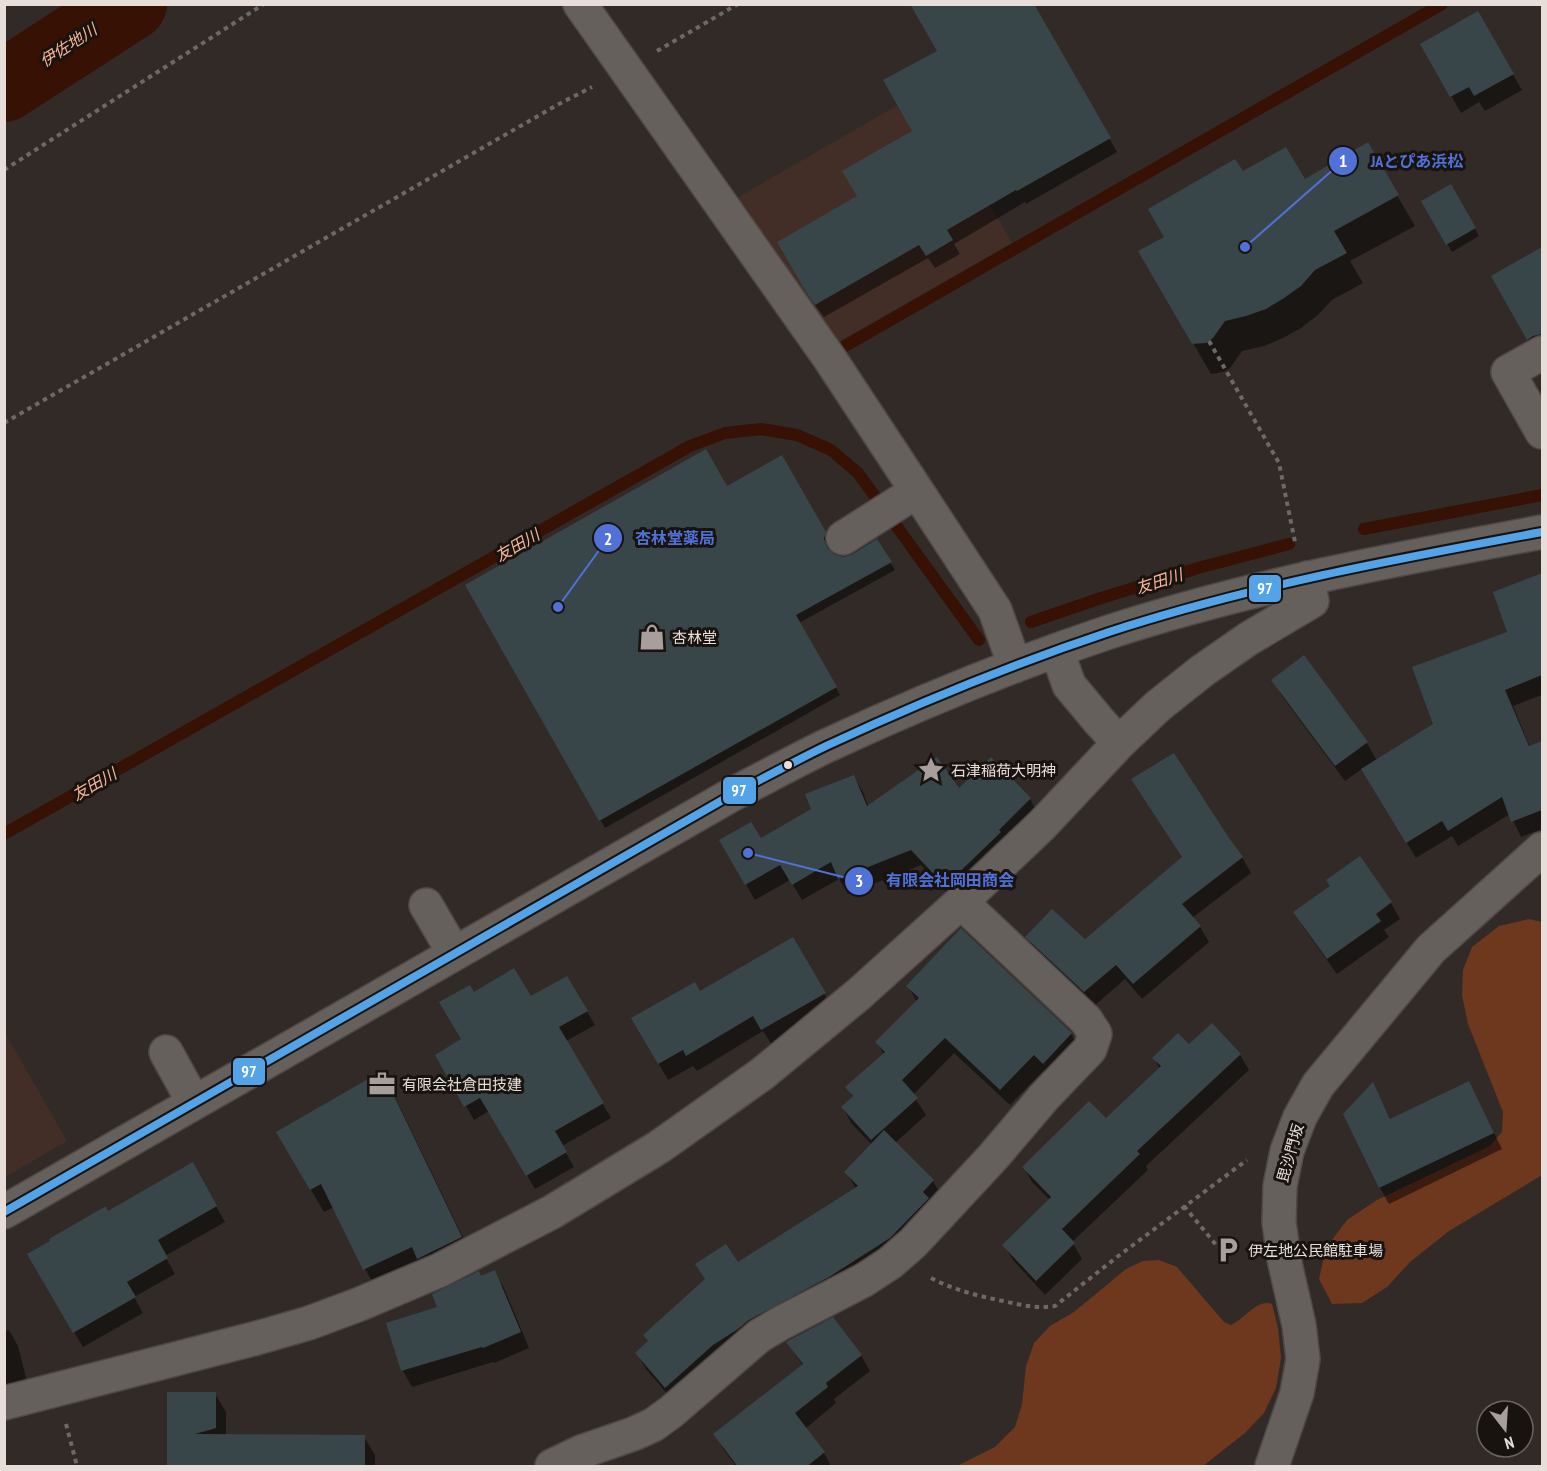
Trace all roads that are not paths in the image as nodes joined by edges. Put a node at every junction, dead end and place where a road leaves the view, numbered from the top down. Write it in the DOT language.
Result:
graph roads {
  1 [pos="580,4"];
  2 [pos="1542,353"];
  3 [pos="1542,432"];
  4 [pos="909,496"];
  5 [pos="1542,532"];
  6 [pos="843,538"];
  7 [pos="1307,578"];
  8 [pos="1057,651"];
  9 [pos="1015,666"];
  10 [pos="1119,743"];
  11 [pos="1542,849"];
  12 [pos="961,902"];
  13 [pos="426,905"];
  14 [pos="454,953"];
  15 [pos="166,1052"];
  16 [pos="194,1103"];
  17 [pos="4,1212"];
  18 [pos="4,1403"];
  19 [pos="552,1467"];
  20 [pos="1272,1467"];
  1 -- 4 [label="street"];
  2 -- 3 [label="street"];
  4 -- 6 [label="street"];
  4 -- 9 [label="street"];
  5 -- 7 [label="street"];
  7 -- 8 [label="street"];
  7 -- 10 [label="street"];
  8 -- 9 [label="street"];
  8 -- 10 [label="street"];
  9 -- 14 [label="street"];
  10 -- 12 [label="street"];
  11 -- 20 [label="street, 毘沙門坂"];
  12 -- 18 [label="street"];
  12 -- 19 [label="street"];
  13 -- 14 [label="street"];
  14 -- 16 [label="street"];
  15 -- 16 [label="street"];
  16 -- 17 [label="street"];
}
